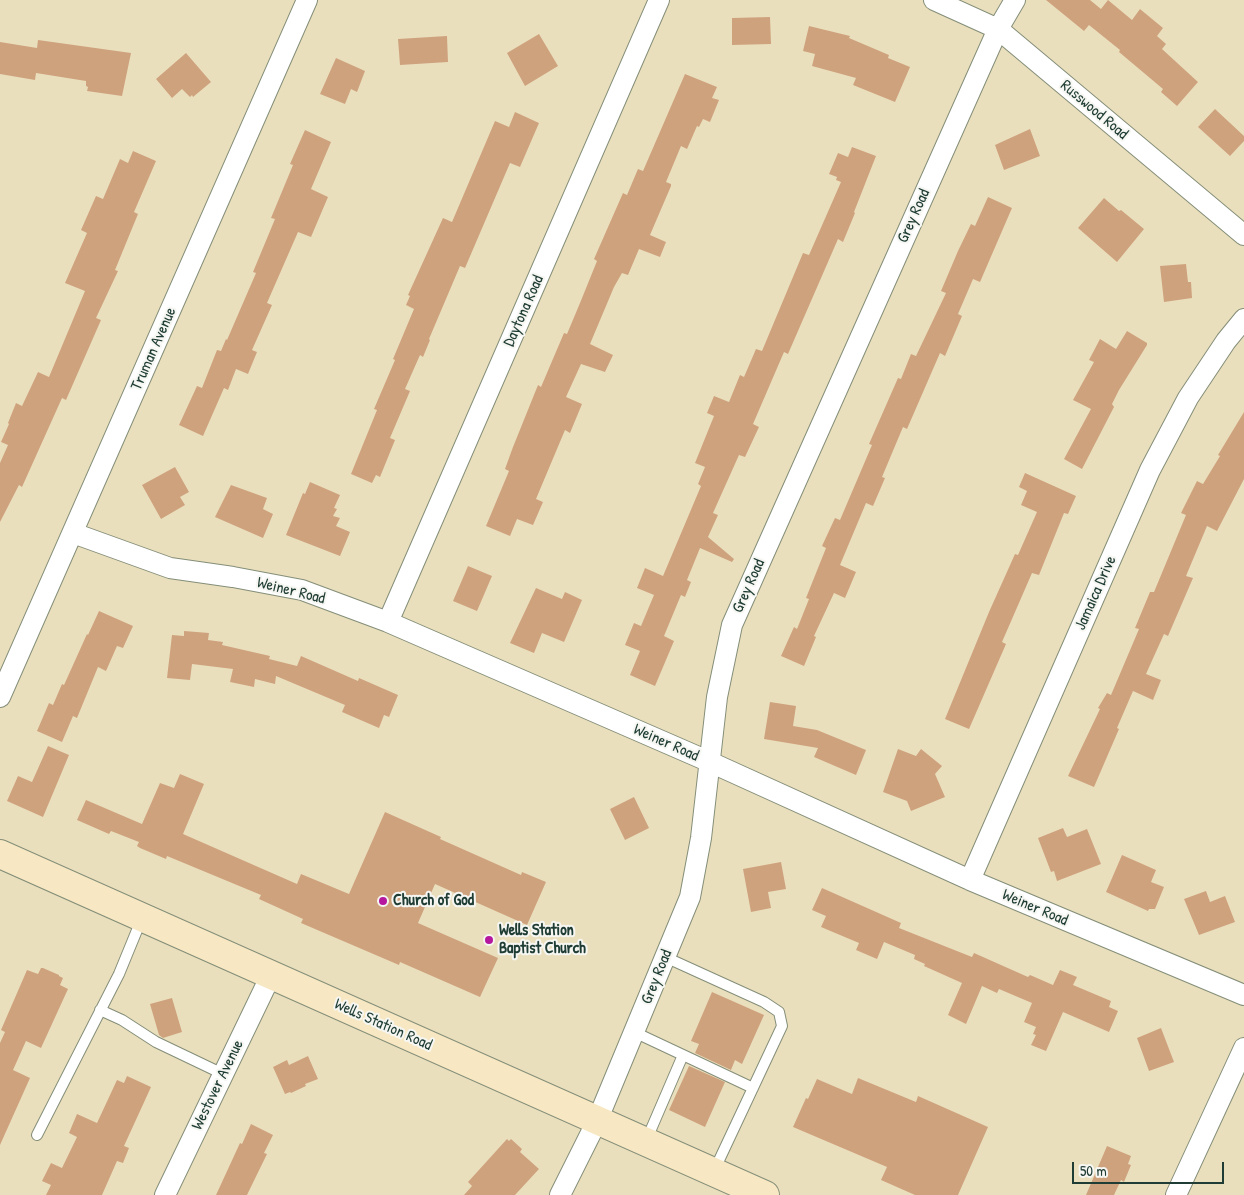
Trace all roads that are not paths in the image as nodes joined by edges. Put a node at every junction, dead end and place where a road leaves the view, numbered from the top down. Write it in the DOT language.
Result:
graph roads {
  1 [pos="307,0"];
  2 [pos="659,0"];
  3 [pos="934,0"];
  4 [pos="1015,0"];
  5 [pos="998,30"];
  6 [pos="1244,235"];
  7 [pos="1244,319"];
  8 [pos="73,534"];
  9 [pos="388,622"];
  10 [pos="0,697"];
  11 [pos="710,762"];
  12 [pos="0,854"];
  13 [pos="970,880"];
  14 [pos="142,918"];
  15 [pos="665,957"];
  16 [pos="271,974"];
  17 [pos="1244,996"];
  18 [pos="100,1010"];
  19 [pos="634,1032"];
  20 [pos="1244,1048"];
  21 [pos="683,1056"];
  22 [pos="223,1074"];
  23 [pos="753,1088"];
  24 [pos="597,1121"];
  25 [pos="36,1136"];
  26 [pos="646,1142"];
  27 [pos="714,1172"];
  28 [pos="165,1195"];
  29 [pos="560,1195"];
  30 [pos="765,1195"];
  31 [pos="1176,1195"];
  1 -- 8 [label="street, Truman Avenue"];
  2 -- 9 [label="street, Daytona Road"];
  3 -- 5 [label="street, Russwood Road"];
  4 -- 5 [label="street, Grey Road"];
  5 -- 6 [label="street, Russwood Road"];
  5 -- 11 [label="street, Grey Road"];
  7 -- 13 [label="street, Jamaica Drive"];
  8 -- 9 [label="street, Weiner Road"];
  8 -- 10 [label="street, Truman Avenue"];
  9 -- 11 [label="street, Weiner Road"];
  11 -- 13 [label="street, Weiner Road"];
  11 -- 15 [label="street, Grey Road"];
  12 -- 14 [label="street, Wells Station Road"];
  13 -- 17 [label="street, Weiner Road"];
  14 -- 16 [label="street, Wells Station Road"];
  14 -- 18 [label="lane"];
  15 -- 19 [label="street, Grey Road"];
  15 -- 23 [label="lane"];
  16 -- 22 [label="street, Westover Avenue"];
  16 -- 24 [label="street, Wells Station Road"];
  18 -- 22 [label="lane"];
  18 -- 25 [label="lane"];
  19 -- 21 [label="lane"];
  19 -- 24 [label="street, Grey Road"];
  20 -- 31 [label="street"];
  21 -- 23 [label="lane"];
  21 -- 26 [label="lane"];
  22 -- 28 [label="street, Westover Avenue"];
  23 -- 27 [label="lane"];
  24 -- 26 [label="street, Wells Station Road"];
  24 -- 29 [label="street, Grey Road"];
  26 -- 27 [label="street, Wells Station Road"];
  27 -- 30 [label="street, Wells Station Road"];
}
